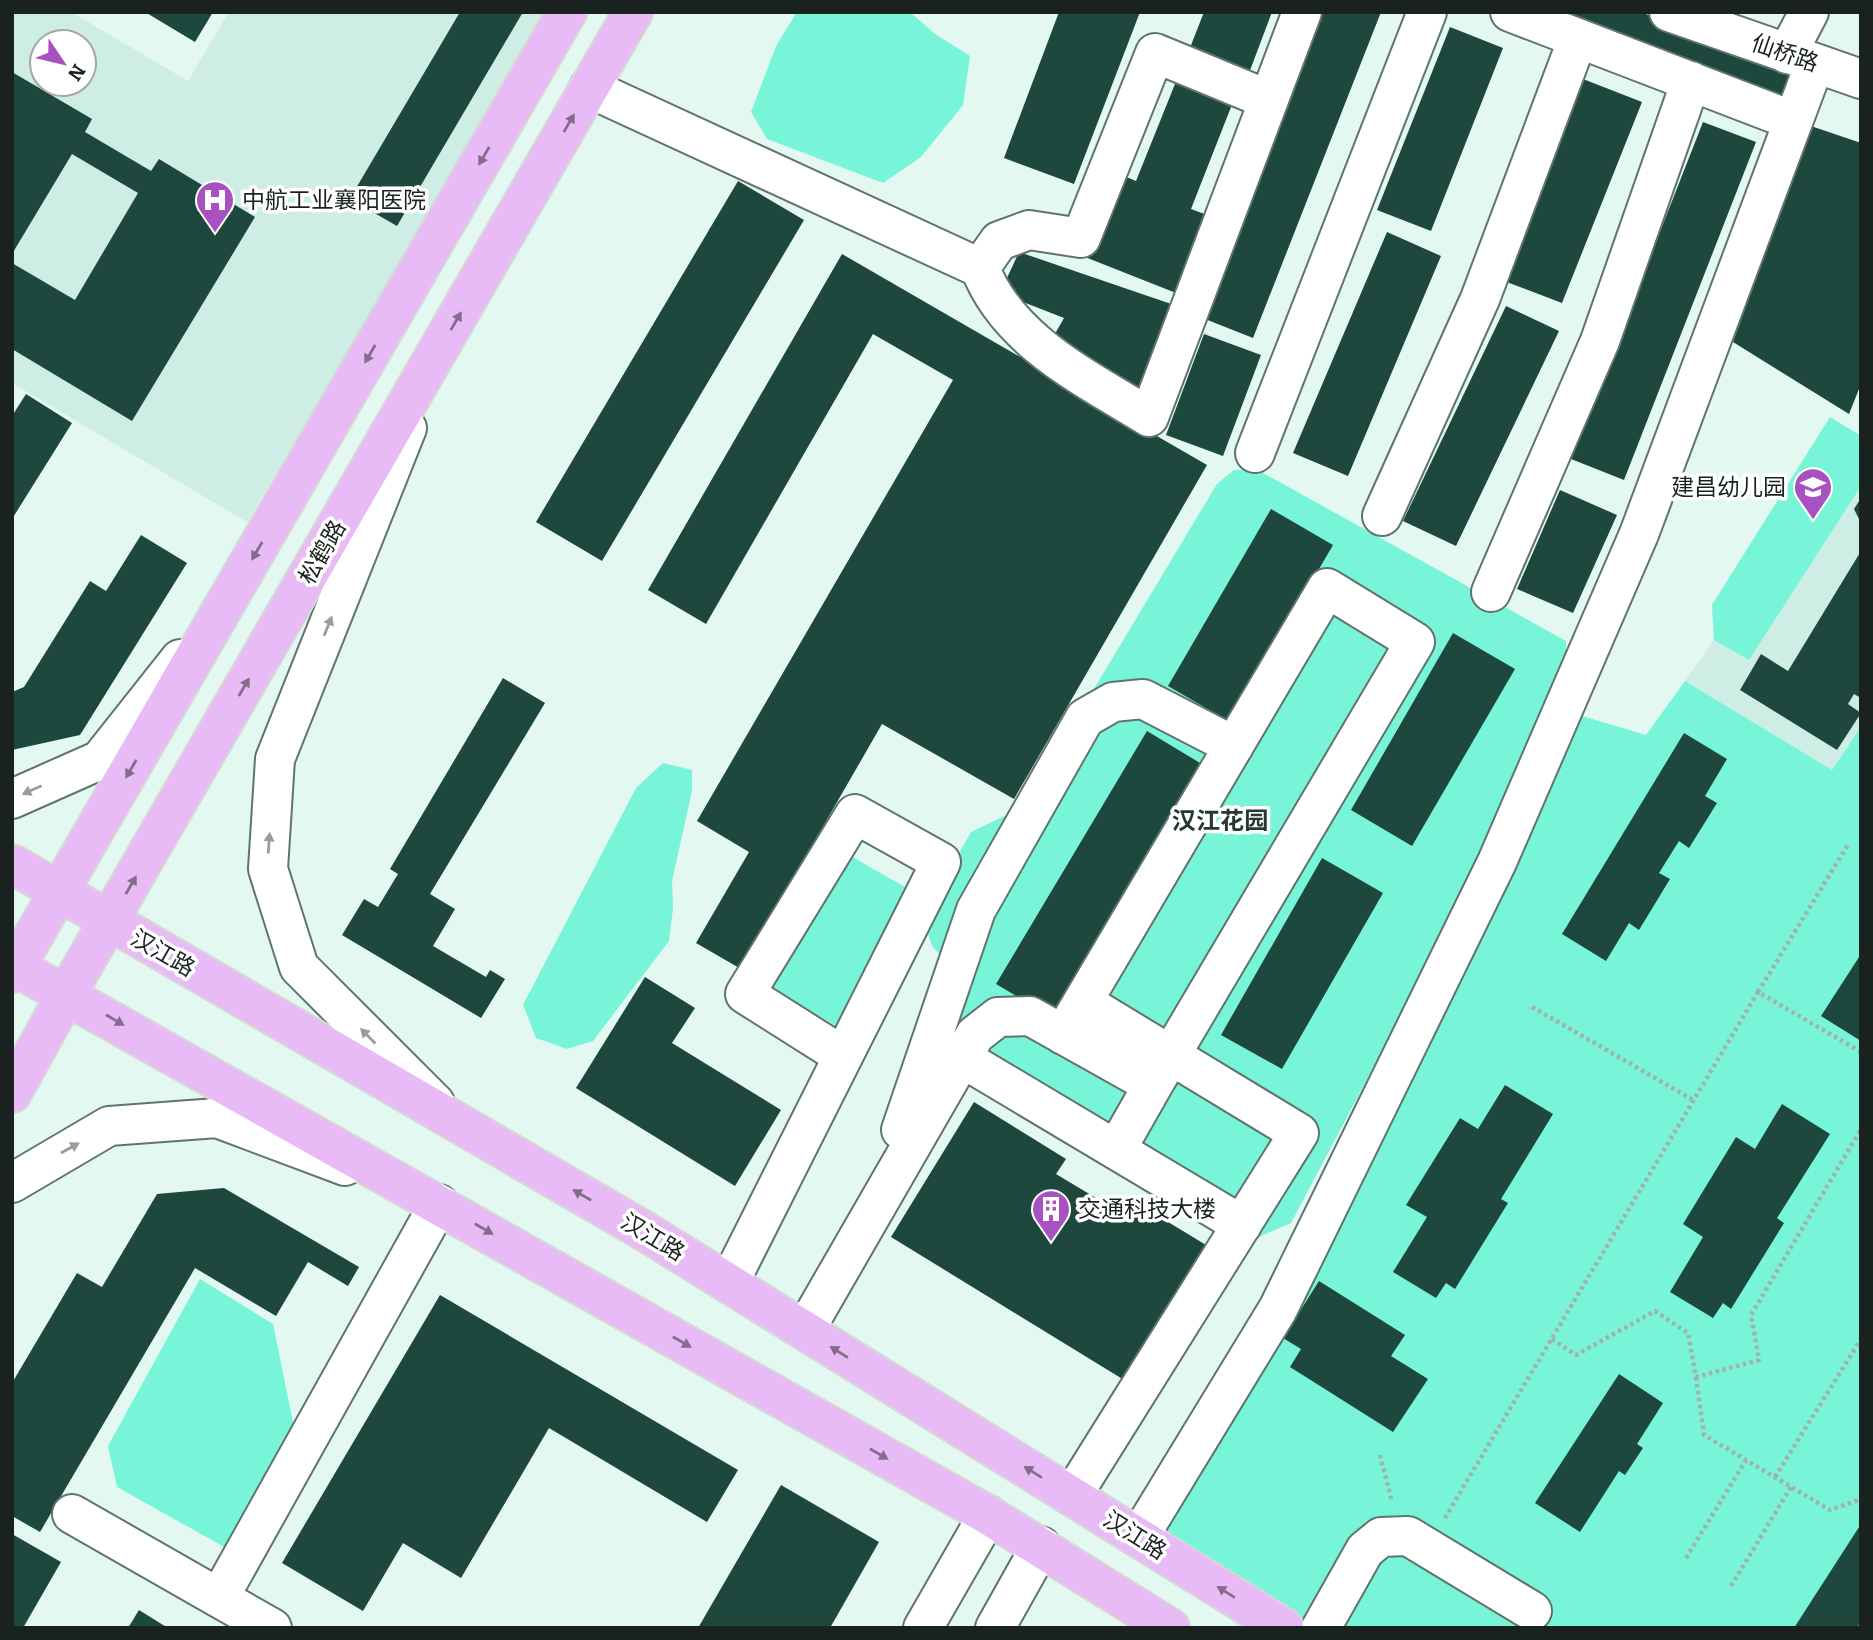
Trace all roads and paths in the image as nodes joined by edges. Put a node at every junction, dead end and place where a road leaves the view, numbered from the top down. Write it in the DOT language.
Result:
graph roads {
  1 [pos="567,12"];
  2 [pos="633,12"];
  3 [pos="1302,12"];
  4 [pos="1427,12"];
  5 [pos="1510,12"];
  6 [pos="1670,12"];
  7 [pos="1810,12"];
  8 [pos="1578,38"];
  9 [pos="1801,58"];
  10 [pos="1861,79"];
  11 [pos="1690,81"];
  12 [pos="589,88"];
  13 [pos="1269,100"];
  14 [pos="1773,113"];
  15 [pos="980,268"];
  16 [pos="435,356"];
  17 [pos="1255,453"];
  18 [pos="1382,516"];
  19 [pos="233,592"];
  20 [pos="1491,593"];
  21 [pos="1234,746"];
  22 [pos="12,799"];
  23 [pos="1849,843"];
  24 [pos="12,864"];
  25 [pos="60,893"];
  26 [pos="109,922"];
  27 [pos="13,968"];
  28 [pos="1758,992"];
  29 [pos="66,993"];
  30 [pos="1083,1002"];
  31 [pos="1532,1007"];
  32 [pos="1063,1035"];
  33 [pos="1861,1052"];
  34 [pos="843,1056"];
  35 [pos="962,1058"];
  36 [pos="1161,1070"];
  37 [pos="12,1093"];
  38 [pos="1693,1100"];
  39 [pos="451,1119"];
  40 [pos="1861,1129"];
  41 [pos="1116,1150"];
  42 [pos="12,1183"];
  43 [pos="431,1199"];
  44 [pos="874,1211"];
  45 [pos="1242,1225"];
  46 [pos="729,1283"];
  47 [pos="805,1330"];
  48 [pos="1552,1339"];
  49 [pos="1861,1339"];
  50 [pos="1696,1377"];
  51 [pos="1746,1460"];
  52 [pos="1775,1477"];
  53 [pos="1791,1487"];
  54 [pos="1072,1496"];
  55 [pos="1861,1499"];
  56 [pos="72,1514"];
  57 [pos="988,1516"];
  58 [pos="1139,1537"];
  59 [pos="1041,1546"];
  60 [pos="1428,1547"];
  61 [pos="1686,1558"];
  62 [pos="1731,1586"];
  63 [pos="219,1598"];
  64 [pos="1532,1611"];
  65 [pos="272,1628"];
  66 [pos="923,1628"];
  67 [pos="995,1628"];
  68 [pos="1170,1628"];
  69 [pos="1284,1628"];
  70 [pos="1321,1628"];
  1 -- 19 [label="main road, one-way"];
  2 -- 12 [label="main road, 松鹤路"];
  3 -- 13 [label="street"];
  4 -- 17 [label="street"];
  5 -- 8 [label="street"];
  6 -- 9 [label="street, 仙桥路"];
  7 -- 9 [label="street"];
  8 -- 11 [label="street"];
  8 -- 18 [label="street"];
  9 -- 10 [label="street, 仙桥路"];
  9 -- 58 [label="street"];
  11 -- 14 [label="street"];
  11 -- 20 [label="street"];
  12 -- 15 [label="street"];
  16 -- 12 [label="main road, 松鹤路, one-way"];
  13 -- 15 [label="street"];
  13 -- 15 [label="street"];
  26 -- 16 [label="main road, 松鹤路, one-way"];
  39 -- 16 [label="street, one-way"];
  19 -- 22 [label="street, one-way"];
  19 -- 25 [label="main road, one-way"];
  21 -- 30 [label="street"];
  21 -- 36 [label="street"];
  21 -- 44 [label="street"];
  23 -- 28 [label="path"];
  24 -- 25 [label="main road, 汉江路"];
  25 -- 26 [label="main road, 汉江路"];
  25 -- 27 [label="main road"];
  26 -- 29 [label="main road, 松鹤路"];
  26 -- 39 [label="main road, 汉江路"];
  27 -- 29 [label="main road"];
  28 -- 33 [label="path"];
  28 -- 38 [label="path"];
  29 -- 37 [label="main road, 松鹤路"];
  29 -- 43 [label="main road, one-way"];
  30 -- 32 [label="street"];
  30 -- 36 [label="street"];
  31 -- 38 [label="path"];
  32 -- 35 [label="street"];
  32 -- 36 [label="street"];
  34 -- 34 [label="street"];
  34 -- 46 [label="street"];
  35 -- 41 [label="street"];
  35 -- 44 [label="street"];
  36 -- 41 [label="street"];
  36 -- 45 [label="street"];
  38 -- 48 [label="path"];
  46 -- 39 [label="main road, 汉江路, one-way"];
  40 -- 50 [label="path"];
  41 -- 45 [label="street"];
  42 -- 43 [label="street, one-way"];
  43 -- 57 [label="main road, one-way"];
  43 -- 63 [label="street"];
  44 -- 47 [label="street"];
  45 -- 54 [label="street"];
  46 -- 47 [label="main road, 汉江路"];
  54 -- 47 [label="main road, 汉江路, one-way"];
  48 -- 50 [label="path"];
  48 -- 60 [label="path"];
  49 -- 52 [label="path"];
  50 -- 51 [label="path"];
  51 -- 52 [label="path"];
  51 -- 61 [label="path"];
  52 -- 53 [label="path"];
  53 -- 55 [label="path"];
  53 -- 62 [label="path"];
  54 -- 58 [label="main road, 汉江路"];
  56 -- 63 [label="street"];
  57 -- 59 [label="main road"];
  57 -- 66 [label="street"];
  69 -- 58 [label="main road, 汉江路, one-way"];
  59 -- 67 [label="street"];
  59 -- 68 [label="main road"];
  60 -- 64 [label="street"];
  60 -- 70 [label="street"];
  63 -- 65 [label="street"];
}
